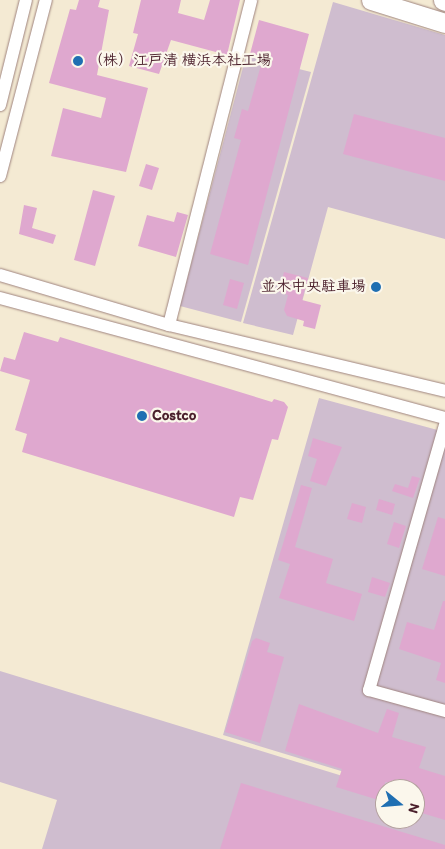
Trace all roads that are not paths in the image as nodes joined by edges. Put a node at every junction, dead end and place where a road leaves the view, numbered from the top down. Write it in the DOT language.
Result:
graph roads {
  1 [pos="46,0"];
  2 [pos="251,0"];
  3 [pos="371,0"];
  4 [pos="22,1"];
  5 [pos="445,23"];
  6 [pos="2,86"];
  7 [pos="23,91"];
  8 [pos="0,105"];
  9 [pos="0,176"];
  10 [pos="0,275"];
  11 [pos="0,298"];
  12 [pos="169,325"];
  13 [pos="445,391"];
  14 [pos="445,418"];
  15 [pos="445,425"];
  16 [pos="445,711"];
  1 -- 7 [label="street"];
  2 -- 12 [label="street"];
  3 -- 5 [label="highway"];
  4 -- 6 [label="street"];
  6 -- 7 [label="street"];
  6 -- 8 [label="street"];
  7 -- 9 [label="street"];
  10 -- 12 [label="street"];
  11 -- 14 [label="street"];
  12 -- 13 [label="street"];
  15 -- 16 [label="street"];
}
